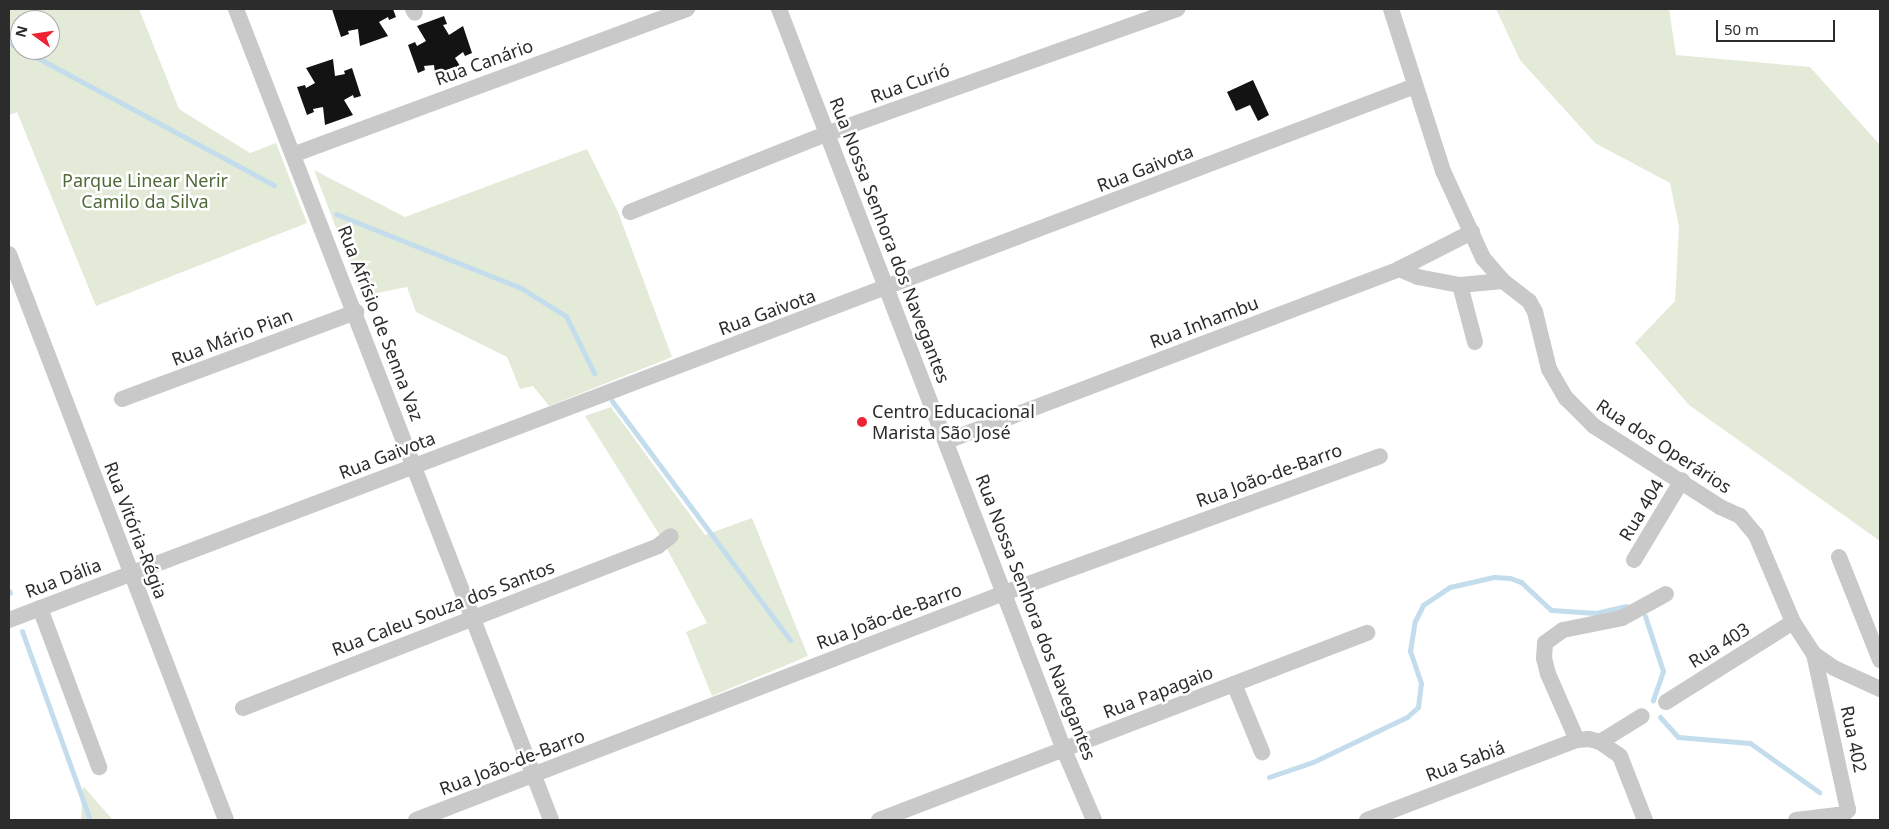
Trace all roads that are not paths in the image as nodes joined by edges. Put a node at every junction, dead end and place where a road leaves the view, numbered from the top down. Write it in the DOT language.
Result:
graph roads {
  1 [pos="236,9"];
  2 [pos="687,9"];
  3 [pos="779,9"];
  4 [pos="1177,9"];
  5 [pos="1391,9"];
  6 [pos="1415,86"];
  7 [pos="826,134"];
  8 [pos="295,154"];
  9 [pos="630,212"];
  10 [pos="1472,232"];
  11 [pos="9,254"];
  12 [pos="1399,269"];
  13 [pos="1503,281"];
  14 [pos="1460,284"];
  15 [pos="886,289"];
  16 [pos="356,312"];
  17 [pos="1475,342"];
  18 [pos="122,399"];
  19 [pos="946,441"];
  20 [pos="1380,456"];
  21 [pos="415,465"];
  22 [pos="1682,480"];
  23 [pos="672,536"];
  24 [pos="1839,557"];
  25 [pos="1634,560"];
  26 [pos="131,573"];
  27 [pos="1004,593"];
  28 [pos="1666,594"];
  29 [pos="40,608"];
  30 [pos="474,618"];
  31 [pos="9,620"];
  32 [pos="1793,622"];
  33 [pos="1367,633"];
  34 [pos="1814,654"];
  35 [pos="1880,660"];
  36 [pos="1234,684"];
  37 [pos="1880,689"];
  38 [pos="1666,702"];
  39 [pos="243,708"];
  40 [pos="1642,716"];
  41 [pos="1577,740"];
  42 [pos="1600,742"];
  43 [pos="1064,750"];
  44 [pos="1262,752"];
  45 [pos="99,767"];
  46 [pos="534,775"];
  47 [pos="226,820"];
  48 [pos="416,820"];
  49 [pos="551,820"];
  50 [pos="879,820"];
  51 [pos="1094,820"];
  52 [pos="1367,820"];
  53 [pos="1645,820"];
  54 [pos="1796,820"];
  1 -- 8 [label="street, Rua Afrísio de Senna Vaz"];
  2 -- 8 [label="street, Rua Canário"];
  3 -- 7 [label="street, Rua Nossa Senhora dos Navegantes"];
  4 -- 7 [label="street, Rua Curió"];
  5 -- 6 [label="street, Rua dos Operários"];
  6 -- 10 [label="street, Rua dos Operários"];
  6 -- 15 [label="street, Rua Gaivota"];
  7 -- 9 [label="street, Rua Curió"];
  7 -- 15 [label="street, Rua Nossa Senhora dos Navegantes"];
  8 -- 16 [label="street, Rua Afrísio de Senna Vaz"];
  10 -- 12 [label="street, Rua Inhambu"];
  10 -- 13 [label="street, Rua dos Operários"];
  11 -- 26 [label="street, Rua Vitória-Régia"];
  12 -- 14 [label="street"];
  12 -- 19 [label="street, Rua Inhambu"];
  13 -- 14 [label="street"];
  13 -- 22 [label="street, Rua dos Operários"];
  14 -- 17 [label="street"];
  15 -- 19 [label="street, Rua Nossa Senhora dos Navegantes"];
  15 -- 21 [label="street, Rua Gaivota"];
  16 -- 18 [label="street, Rua Mário Pian"];
  16 -- 21 [label="street, Rua Afrísio de Senna Vaz"];
  19 -- 27 [label="street, Rua Nossa Senhora dos Navegantes"];
  20 -- 27 [label="street, Rua João-de-Barro"];
  21 -- 26 [label="street, Rua Gaivota"];
  21 -- 30 [label="street, Rua Afrísio de Senna Vaz"];
  22 -- 25 [label="street, Rua 404"];
  22 -- 32 [label="street, Rua dos Operários"];
  23 -- 30 [label="street, Rua Caleu Souza dos Santos"];
  24 -- 35 [label="street"];
  26 -- 29 [label="street, Rua Dália"];
  26 -- 47 [label="street, Rua Vitória-Régia"];
  27 -- 43 [label="street, Rua Nossa Senhora dos Navegantes"];
  27 -- 46 [label="street, Rua João-de-Barro"];
  28 -- 41 [label="street"];
  29 -- 31 [label="street, Rua Dália"];
  29 -- 45 [label="street"];
  30 -- 39 [label="street, Rua Caleu Souza dos Santos"];
  30 -- 46 [label="street, Rua Afrísio de Senna Vaz"];
  32 -- 34 [label="street, Rua dos Operários"];
  32 -- 38 [label="street, Rua 403"];
  33 -- 36 [label="street, Rua Papagaio"];
  34 -- 37 [label="street, Rua dos Operários"];
  34 -- 54 [label="street, Rua 402"];
  36 -- 43 [label="street, Rua Papagaio"];
  36 -- 44 [label="street"];
  40 -- 42 [label="street"];
  41 -- 42 [label="street"];
  41 -- 52 [label="street, Rua Sabiá"];
  42 -- 53 [label="street"];
  43 -- 50 [label="street, Rua Papagaio"];
  43 -- 51 [label="street, Rua Nossa Senhora dos Navegantes"];
  46 -- 48 [label="street, Rua João-de-Barro"];
  46 -- 49 [label="street, Rua Afrísio de Senna Vaz"];
}
